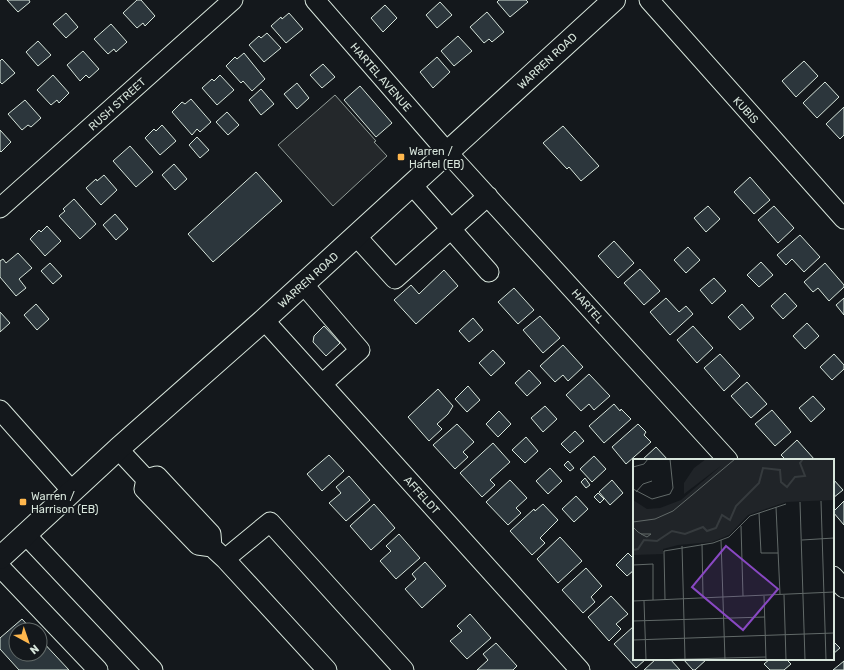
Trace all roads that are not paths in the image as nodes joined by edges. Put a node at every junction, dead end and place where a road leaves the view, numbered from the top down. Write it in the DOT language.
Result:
graph roads {
  1 [pos="233,0"];
  2 [pos="315,0"];
  3 [pos="614,0"];
  4 [pos="649,0"];
  5 [pos="448,153"];
  6 [pos="412,185"];
  7 [pos="488,196"];
  8 [pos="0,208"];
  9 [pos="844,219"];
  10 [pos="451,229"];
  11 [pos="356,236"];
  12 [pos="489,272"];
  13 [pos="304,284"];
  14 [pos="264,320"];
  15 [pos="322,384"];
  16 [pos="0,410"];
  17 [pos="118,449"];
  18 [pos="727,459"];
  19 [pos="72,491"];
  20 [pos="25,534"];
  21 [pos="218,553"];
  22 [pos="0,558"];
  23 [pos="0,567"];
  24 [pos="834,577"];
  25 [pos="844,588"];
  26 [pos="98,670"];
  27 [pos="153,670"];
  28 [pos="327,670"];
  29 [pos="404,670"];
  30 [pos="580,670"];
  1 -- 8 [label="street, RUSH STREET"];
  2 -- 5 [label="street, HARTEL AVENUE"];
  3 -- 5 [label="main road, WARREN ROAD"];
  4 -- 9 [label="street, KUBIS"];
  5 -- 6 [label="main road, WARREN ROAD"];
  5 -- 7 [label="street, HARTEL"];
  6 -- 10 [label="street"];
  6 -- 11 [label="main road, WARREN ROAD"];
  7 -- 10 [label="street"];
  7 -- 18 [label="street, HARTEL"];
  10 -- 11 [label="street"];
  10 -- 12 [label="street"];
  11 -- 13 [label="main road, WARREN ROAD"];
  13 -- 14 [label="main road, WARREN ROAD"];
  13 -- 15 [label="street"];
  14 -- 15 [label="street, AFFELDT"];
  14 -- 17 [label="main road, WARREN ROAD"];
  15 -- 30 [label="street, AFFELDT"];
  16 -- 19 [label="street"];
  17 -- 19 [label="main road, WARREN ROAD"];
  17 -- 21 [label="street"];
  19 -- 20 [label="main road, WARREN ROAD"];
  20 -- 22 [label="main road, WARREN ROAD"];
  20 -- 27 [label="street"];
  21 -- 28 [label="street"];
  21 -- 29 [label="street"];
  23 -- 26 [label="street"];
  24 -- 25 [label="street"];
}
